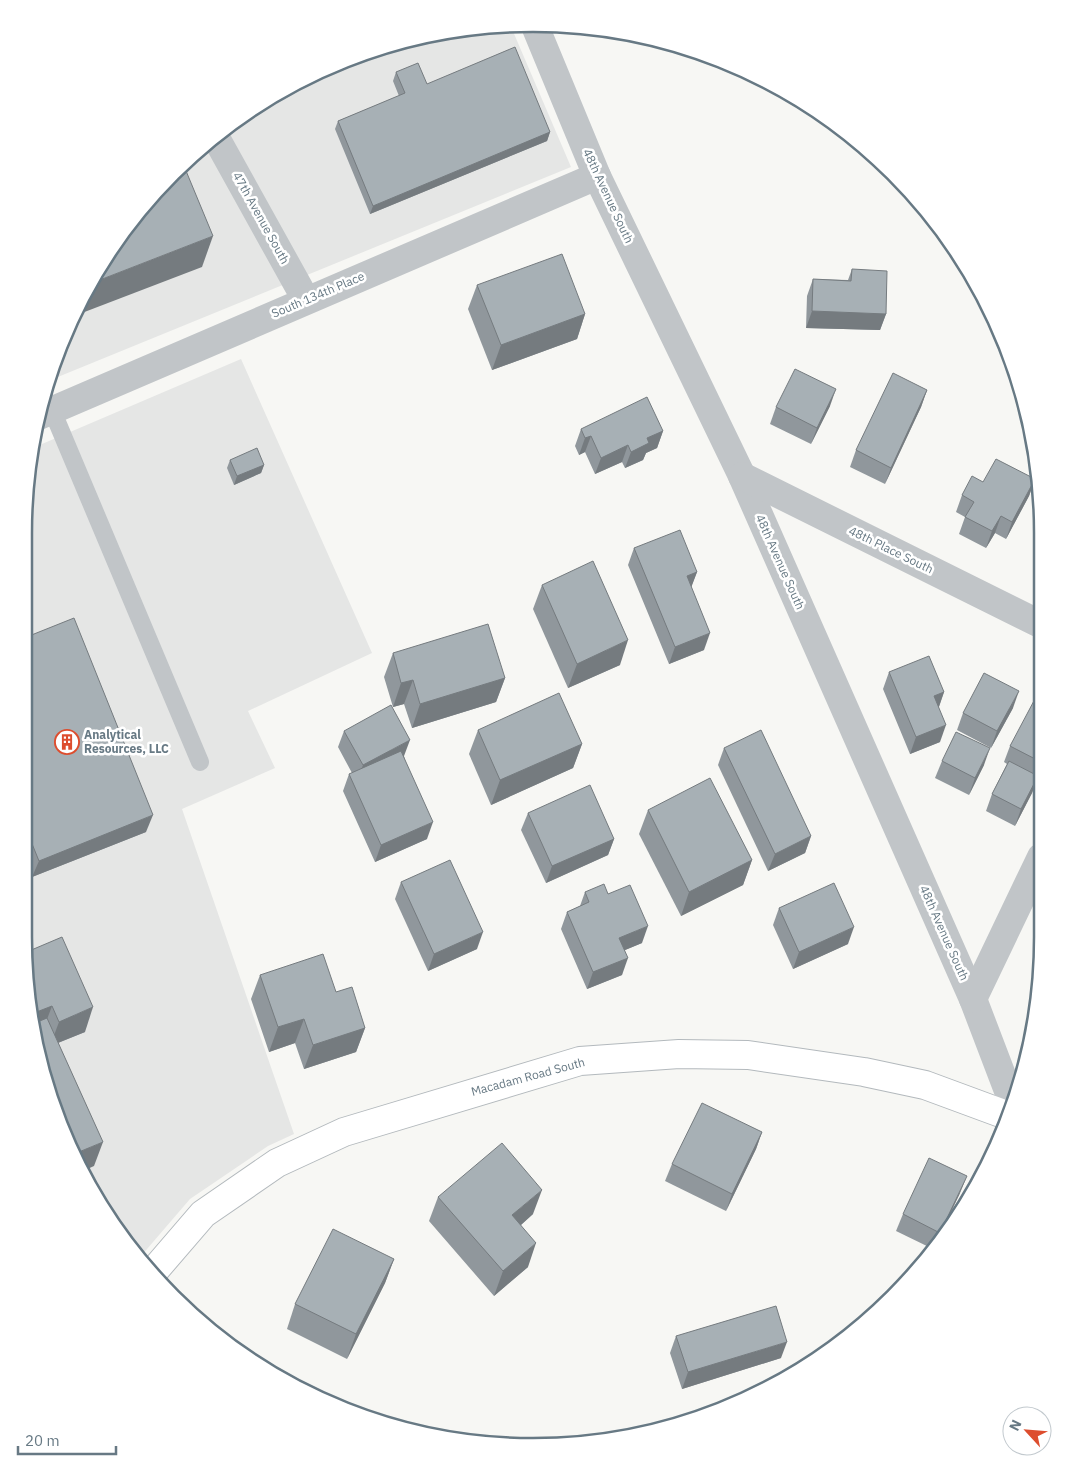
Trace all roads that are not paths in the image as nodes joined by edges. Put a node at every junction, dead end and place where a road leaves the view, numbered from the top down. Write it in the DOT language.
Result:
graph roads {
  1 [pos="538,32"];
  2 [pos="219,144"];
  3 [pos="597,176"];
  4 [pos="306,300"];
  5 [pos="48,412"];
  6 [pos="47,417"];
  7 [pos="742,476"];
  8 [pos="1034,621"];
  9 [pos="200,762"];
  10 [pos="1034,873"];
  11 [pos="973,999"];
  12 [pos="1009,1094"];
  13 [pos="1002,1114"];
  14 [pos="157,1268"];
  1 -- 3 [label="street, 48th Avenue South"];
  2 -- 4 [label="street, 47th Avenue South"];
  3 -- 4 [label="street, South 134th Place"];
  3 -- 7 [label="street, 48th Avenue South"];
  4 -- 5 [label="street, South 134th Place"];
  6 -- 9 [label="lane"];
  7 -- 8 [label="street, 48th Place South"];
  7 -- 11 [label="street, 48th Avenue South"];
  10 -- 11 [label="street"];
  11 -- 12 [label="street, 48th Avenue South"];
  13 -- 14 [label="street, Macadam Road South"];
}
